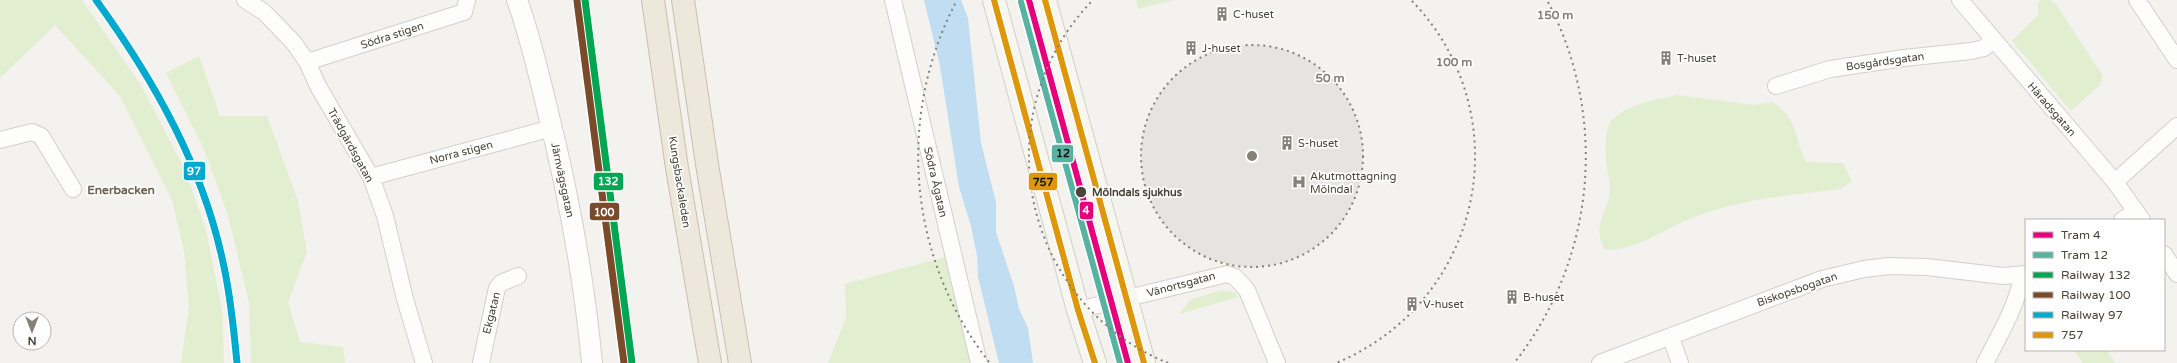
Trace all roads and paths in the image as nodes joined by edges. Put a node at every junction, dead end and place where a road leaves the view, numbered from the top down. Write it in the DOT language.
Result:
graph roads {
  1 [pos="245,0"];
  2 [pos="467,0"];
  3 [pos="517,0"];
  4 [pos="653,0"];
  5 [pos="683,0"];
  6 [pos="893,0"];
  7 [pos="994,0"];
  8 [pos="1045,0"];
  9 [pos="1960,0"];
  10 [pos="2137,0"];
  11 [pos="1993,40"];
  12 [pos="2177,60"];
  13 [pos="307,62"];
  14 [pos="1776,86"];
  15 [pos="2177,126"];
  16 [pos="552,128"];
  17 [pos="0,140"];
  18 [pos="371,177"];
  19 [pos="2115,182"];
  20 [pos="73,189"];
  21 [pos="2139,215"];
  22 [pos="2125,219"];
  23 [pos="2165,256"];
  24 [pos="2177,274"];
  25 [pos="2024,275"];
  26 [pos="518,276"];
  27 [pos="1127,298"];
  28 [pos="1078,310"];
  29 [pos="1671,338"];
  30 [pos="424,363"];
  31 [pos="481,363"];
  32 [pos="592,363"];
  33 [pos="710,363"];
  34 [pos="740,363"];
  35 [pos="979,363"];
  36 [pos="1095,363"];
  37 [pos="1144,363"];
  38 [pos="1277,363"];
  39 [pos="1600,363"];
  40 [pos="1680,363"];
  41 [pos="1985,363"];
  1 -- 13 [label="street, Trädgårdsgatan"];
  2 -- 13 [label="street, Södra stigen"];
  3 -- 16 [label="street, Järnvägsgatan"];
  4 -- 33 [label="highway, Kungsbackaleden"];
  5 -- 34 [label="highway"];
  6 -- 35 [label="street, Södra Ågatan"];
  7 -- 28 [label="main road"];
  8 -- 27 [label="main road"];
  9 -- 11 [label="street, Häradsgatan"];
  10 -- 12 [label="street"];
  11 -- 14 [label="street, Bosgårdsgatan"];
  11 -- 19 [label="street, Häradsgatan"];
  13 -- 18 [label="street, Trädgårdsgatan"];
  15 -- 19 [label="street"];
  16 -- 18 [label="street, Norra stigen"];
  16 -- 32 [label="street, Järnvägsgatan"];
  17 -- 20 [label="street"];
  18 -- 30 [label="street, Trädgårdsgatan"];
  19 -- 21 [label="street, Häradsgatan"];
  21 -- 22 [label="street"];
  23 -- 24 [label="street"];
  25 -- 29 [label="street, Biskopsbogatan"];
  25 -- 41 [label="street"];
  26 -- 31 [label="street, Ekgatan"];
  27 -- 28 [label="street, Vänortsgatan"];
  27 -- 37 [label="main road"];
  27 -- 38 [label="street, Vänortsgatan"];
  28 -- 36 [label="main road"];
  29 -- 39 [label="street, Biskopsbogatan"];
  29 -- 40 [label="street"];
}
